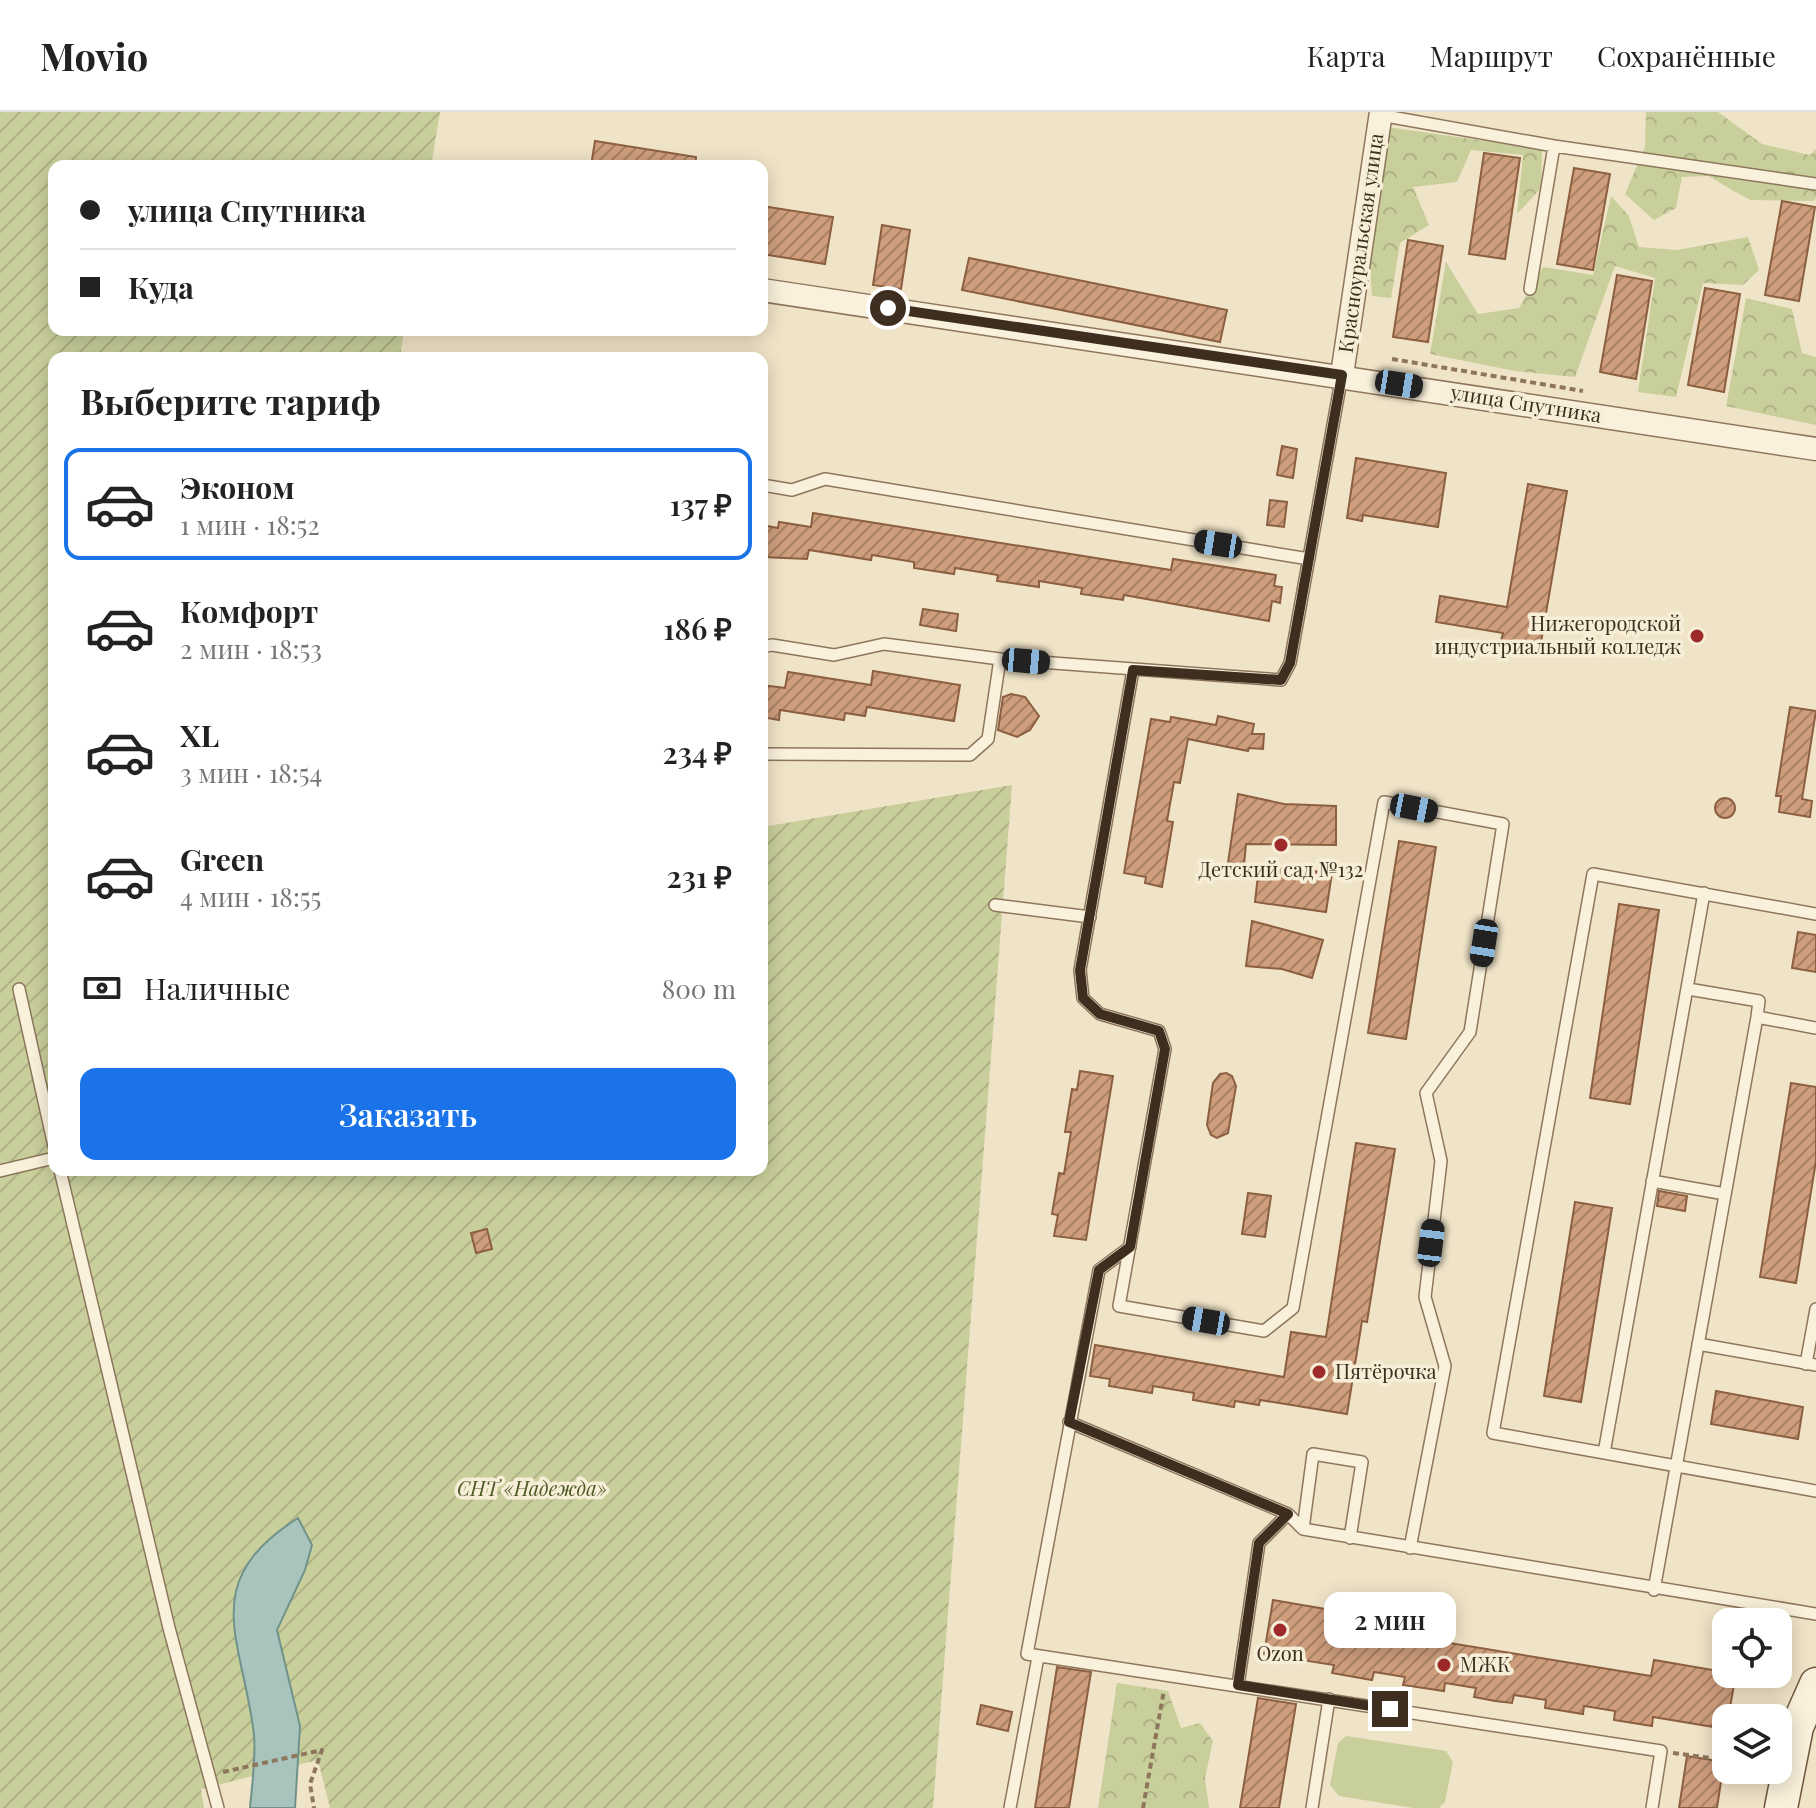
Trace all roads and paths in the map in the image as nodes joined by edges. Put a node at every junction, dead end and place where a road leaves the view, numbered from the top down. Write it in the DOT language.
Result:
graph roads {
  1 [pos="1380,114"];
  2 [pos="1554,146"];
  3 [pos="1816,184"];
  4 [pos="1530,289"];
  5 [pos="768,291"];
  6 [pos="1342,375"];
  7 [pos="1816,449"];
  8 [pos="768,486"];
  9 [pos="1309,559"];
  10 [pos="768,646"];
  11 [pos="1000,659"];
  12 [pos="1133,670"];
  13 [pos="768,754"];
  14 [pos="1704,893"];
  15 [pos="995,905"];
  16 [pos="1816,914"];
  17 [pos="1090,917"];
  18 [pos="19,989"];
  19 [pos="1688,989"];
  20 [pos="1757,1017"];
  21 [pos="1816,1028"];
  22 [pos="48,1119"];
  23 [pos="48,1159"];
  24 [pos="0,1171"];
  25 [pos="61,1176"];
  26 [pos="1652,1181"];
  27 [pos="1725,1194"];
  28 [pos="1130,1247"];
  29 [pos="1816,1309"];
  30 [pos="1698,1344"];
  31 [pos="1811,1364"];
  32 [pos="1069,1422"];
  33 [pos="1604,1453"];
  34 [pos="1676,1466"];
  35 [pos="1816,1491"];
  36 [pos="1288,1514"];
  37 [pos="1303,1529"];
  38 [pos="1350,1538"];
  39 [pos="1410,1548"];
  40 [pos="1654,1590"];
  41 [pos="1816,1614"];
  42 [pos="1038,1657"];
  43 [pos="1166,1675"];
  44 [pos="1816,1684"];
  45 [pos="1238,1685"];
  46 [pos="1329,1699"];
  47 [pos="1661,1751"];
  48 [pos="1712,1758"];
  49 [pos="207,1775"];
  50 [pos="218,1808"];
  51 [pos="314,1808"];
  52 [pos="1010,1808"];
  53 [pos="1143,1808"];
  54 [pos="1312,1808"];
  55 [pos="1652,1808"];
  56 [pos="1781,1808"];
  1 -- 2 [label="lane"];
  1 -- 6 [label="street, Красноуральская улица"];
  2 -- 3 [label="lane"];
  2 -- 4 [label="lane"];
  5 -- 6 [label="street, улица Спутника"];
  6 -- 7 [label="street, улица Спутника"];
  6 -- 9 [label="lane"];
  8 -- 9 [label="lane"];
  9 -- 12 [label="lane"];
  10 -- 11 [label="lane"];
  11 -- 12 [label="lane"];
  11 -- 13 [label="lane"];
  12 -- 17 [label="lane"];
  14 -- 16 [label="lane"];
  14 -- 19 [label="lane"];
  14 -- 33 [label="lane"];
  15 -- 17 [label="lane"];
  17 -- 28 [label="lane"];
  18 -- 22 [label="lane"];
  19 -- 20 [label="lane"];
  19 -- 26 [label="lane"];
  20 -- 21 [label="lane"];
  20 -- 27 [label="lane"];
  23 -- 24 [label="lane"];
  25 -- 49 [label="lane"];
  26 -- 27 [label="lane"];
  26 -- 33 [label="lane"];
  27 -- 30 [label="lane"];
  28 -- 32 [label="lane"];
  28 -- 39 [label="lane"];
  29 -- 31 [label="lane"];
  30 -- 31 [label="lane"];
  30 -- 34 [label="lane"];
  32 -- 36 [label="lane"];
  32 -- 42 [label="lane"];
  33 -- 34 [label="lane"];
  34 -- 35 [label="lane"];
  34 -- 40 [label="lane"];
  36 -- 37 [label="lane"];
  36 -- 45 [label="lane"];
  37 -- 38 [label="lane"];
  37 -- 38 [label="lane"];
  38 -- 39 [label="lane"];
  39 -- 40 [label="lane"];
  40 -- 41 [label="lane"];
  42 -- 43 [label="lane"];
  42 -- 52 [label="lane"];
  43 -- 45 [label="lane"];
  43 -- 53 [label="path"];
  44 -- 56 [label="street"];
  45 -- 46 [label="lane"];
  46 -- 47 [label="lane"];
  46 -- 54 [label="lane"];
  47 -- 48 [label="path"];
  47 -- 55 [label="lane"];
  49 -- 50 [label="lane"];
  49 -- 51 [label="path"];
}
